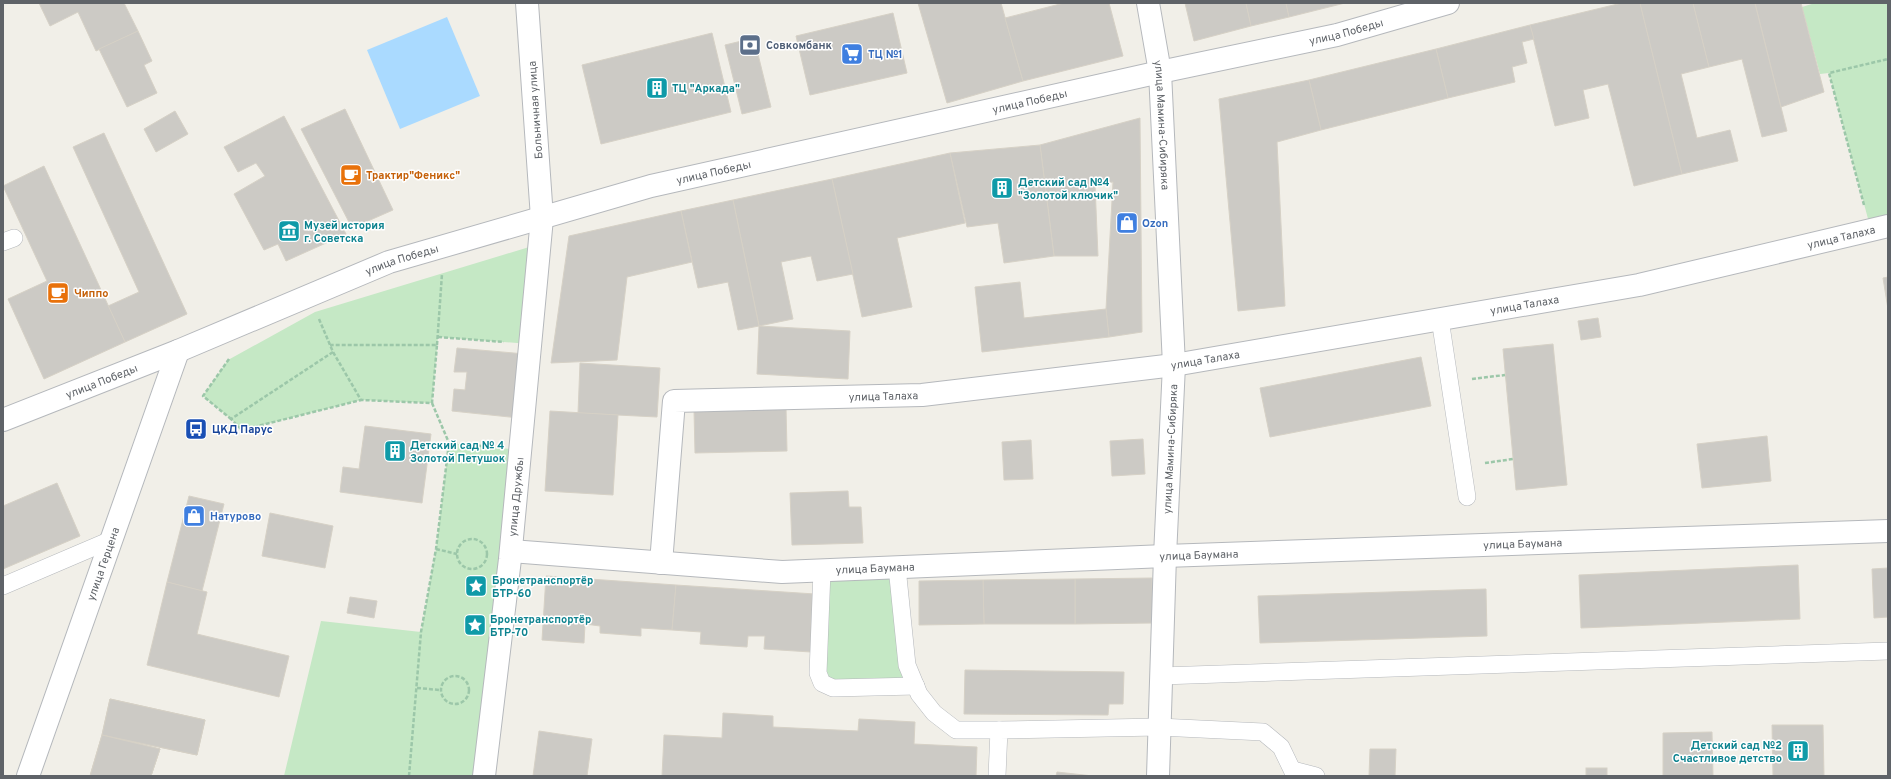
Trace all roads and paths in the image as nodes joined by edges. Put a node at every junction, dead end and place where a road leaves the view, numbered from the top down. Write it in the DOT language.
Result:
graph roads {
  1 [pos="527,3"];
  2 [pos="1148,3"];
  3 [pos="1448,3"];
  4 [pos="1888,59"];
  5 [pos="1160,72"];
  6 [pos="542,218"];
  7 [pos="1880,228"];
  8 [pos="435,275"];
  9 [pos="309,297"];
  10 [pos="1440,319"];
  11 [pos="438,337"];
  12 [pos="530,344"];
  13 [pos="330,345"];
  14 [pos="437,346"];
  15 [pos="178,351"];
  16 [pos="333,352"];
  17 [pos="234,356"];
  18 [pos="1174,365"];
  19 [pos="1505,375"];
  20 [pos="1449,381"];
  21 [pos="361,400"];
  22 [pos="432,403"];
  23 [pos="231,419"];
  24 [pos="3,420"];
  25 [pos="449,443"];
  26 [pos="520,450"];
  27 [pos="1467,497"];
  28 [pos="1888,531"];
  29 [pos="113,539"];
  30 [pos="436,549"];
  31 [pos="511,551"];
  32 [pos="457,554"];
  33 [pos="1165,556"];
  34 [pos="661,563"];
  35 [pos="897,567"];
  36 [pos="822,571"];
  37 [pos="3,586"];
  38 [pos="1888,651"];
  39 [pos="1161,676"];
  40 [pos="916,686"];
  41 [pos="417,688"];
  42 [pos="440,690"];
  43 [pos="1160,727"];
  44 [pos="999,730"];
  45 [pos="1294,773"];
  46 [pos="28,776"];
  47 [pos="409,776"];
  48 [pos="484,776"];
  49 [pos="997,776"];
  50 [pos="1158,776"];
  51 [pos="1316,776"];
  1 -- 6 [label="street, Больничная улица"];
  2 -- 5 [label="street, улица Мамина-Сибиряка"];
  3 -- 5 [label="street, улица Победы"];
  4 -- 7 [label="path"];
  5 -- 6 [label="street, улица Победы"];
  5 -- 18 [label="street, улица Мамина-Сибиряка"];
  6 -- 9 [label="street, улица Победы"];
  6 -- 12 [label="street, улица Дружбы"];
  7 -- 10 [label="street, улица Талаха"];
  8 -- 11 [label="path"];
  9 -- 13 [label="path"];
  9 -- 15 [label="street, улица Победы"];
  10 -- 18 [label="street, улица Талаха"];
  10 -- 20 [label="lane"];
  11 -- 12 [label="path"];
  11 -- 14 [label="path"];
  12 -- 26 [label="street, улица Дружбы"];
  13 -- 14 [label="path"];
  13 -- 16 [label="path"];
  14 -- 22 [label="path"];
  15 -- 24 [label="street, улица Победы"];
  15 -- 29 [label="street, улица Герцена"];
  16 -- 21 [label="path"];
  16 -- 23 [label="path"];
  17 -- 23 [label="path"];
  18 -- 33 [label="street, улица Мамина-Сибиряка"];
  18 -- 34 [label="street, улица Талаха"];
  19 -- 20 [label="path"];
  20 -- 27 [label="lane"];
  21 -- 22 [label="path"];
  21 -- 23 [label="path"];
  22 -- 25 [label="path"];
  25 -- 26 [label="path"];
  25 -- 30 [label="path"];
  26 -- 31 [label="street, улица Дружбы"];
  28 -- 33 [label="street, улица Баумана"];
  29 -- 37 [label="lane"];
  29 -- 46 [label="street, улица Герцена"];
  30 -- 32 [label="path"];
  30 -- 41 [label="path"];
  31 -- 34 [label="street, улица Баумана"];
  31 -- 48 [label="street, улица Дружбы"];
  32 -- 32 [label="path"];
  33 -- 35 [label="street, улица Баумана"];
  33 -- 39 [label="street, улица Мамина-Сибиряка"];
  34 -- 36 [label="street, улица Баумана"];
  35 -- 36 [label="street, улица Баумана"];
  35 -- 40 [label="lane"];
  36 -- 40 [label="lane"];
  38 -- 39 [label="lane"];
  39 -- 43 [label="street, улица Мамина-Сибиряка"];
  40 -- 44 [label="lane"];
  41 -- 42 [label="path"];
  41 -- 47 [label="path"];
  42 -- 42 [label="path"];
  43 -- 44 [label="lane"];
  43 -- 45 [label="lane"];
  43 -- 50 [label="street, улица Мамина-Сибиряка"];
  44 -- 49 [label="lane"];
  45 -- 51 [label="lane"];
}
